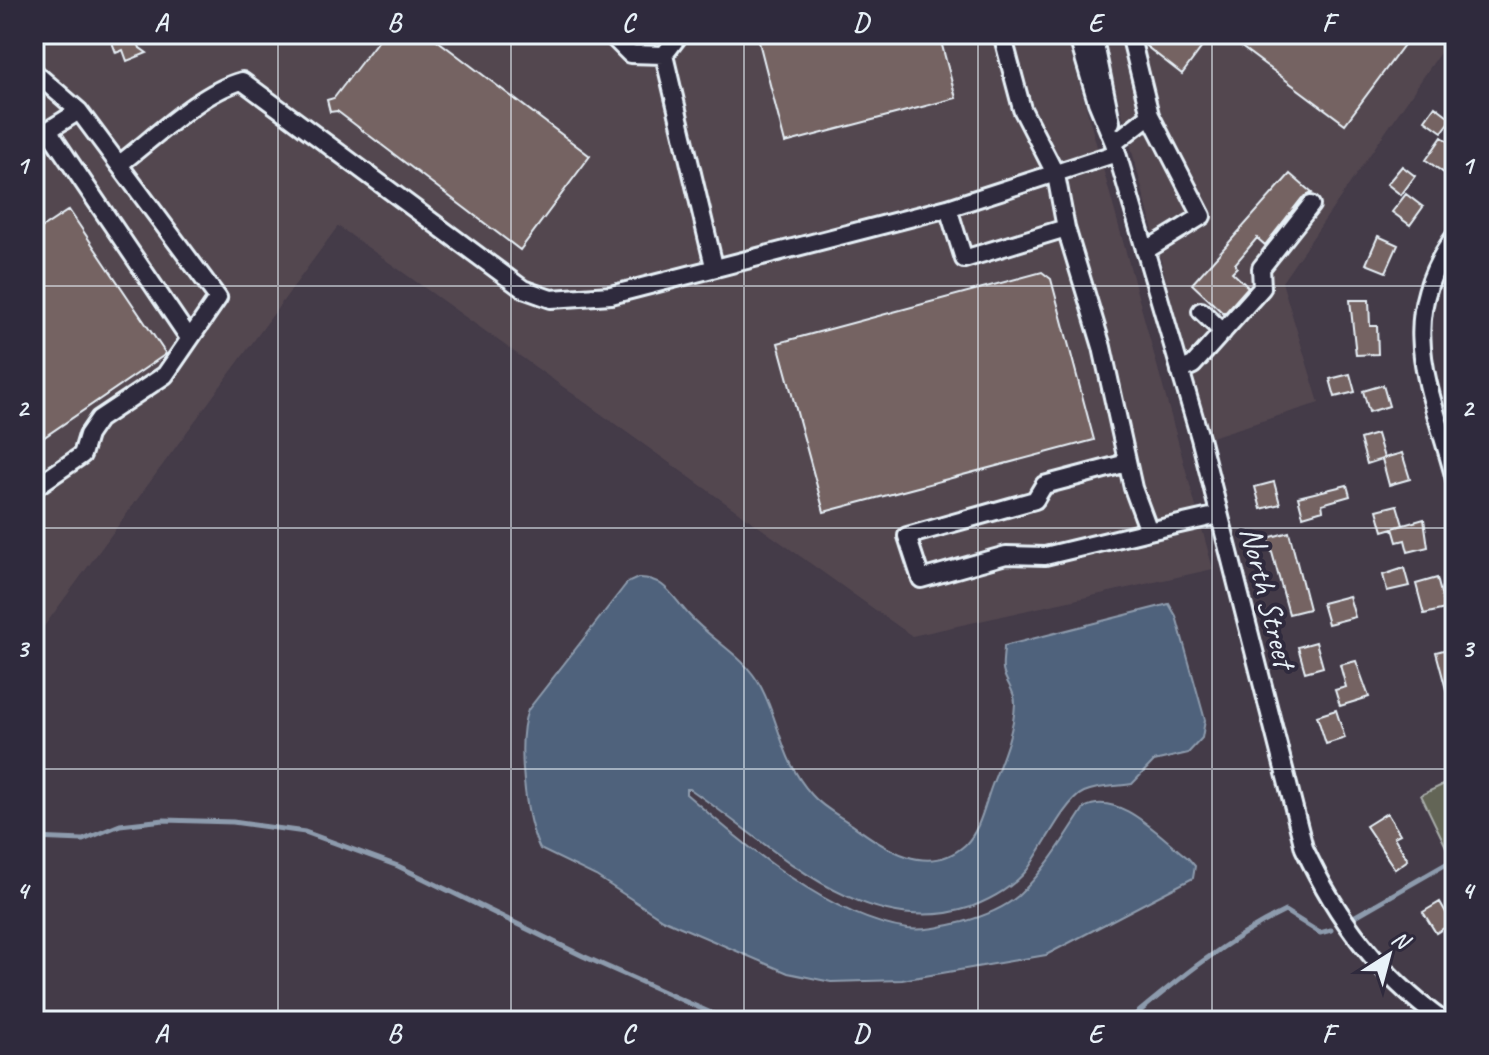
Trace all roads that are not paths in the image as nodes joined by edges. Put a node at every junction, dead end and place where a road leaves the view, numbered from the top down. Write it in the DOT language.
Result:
graph roads {
  1 [pos="610,34"];
  2 [pos="680,34"];
  3 [pos="1002,34"];
  4 [pos="1077,34"];
  5 [pos="1093,34"];
  6 [pos="1130,34"];
  7 [pos="664,55"];
  8 [pos="34,72"];
  9 [pos="79,111"];
  10 [pos="1150,115"];
  11 [pos="41,135"];
  12 [pos="1116,148"];
  13 [pos="121,163"];
  14 [pos="1056,175"];
  15 [pos="1311,205"];
  16 [pos="948,208"];
  17 [pos="1066,228"];
  18 [pos="1455,236"];
  19 [pos="1145,251"];
  20 [pos="714,266"];
  21 [pos="1201,311"];
  22 [pos="1223,332"];
  23 [pos="189,338"];
  24 [pos="1180,371"];
  25 [pos="1127,463"];
  26 [pos="1455,479"];
  27 [pos="34,488"];
  28 [pos="1219,515"];
  29 [pos="1149,531"];
  30 [pos="1443,1021"];
  1 -- 7 [label="street"];
  2 -- 7 [label="street"];
  3 -- 14 [label="street"];
  4 -- 12 [label="street, North Street"];
  5 -- 12 [label="street, North Street"];
  6 -- 10 [label="street"];
  7 -- 20 [label="street"];
  8 -- 9 [label="street"];
  9 -- 11 [label="street"];
  9 -- 13 [label="street"];
  10 -- 12 [label="street"];
  10 -- 19 [label="street"];
  11 -- 23 [label="street"];
  12 -- 14 [label="street"];
  12 -- 19 [label="street, North Street"];
  13 -- 20 [label="street"];
  13 -- 23 [label="street"];
  14 -- 16 [label="street"];
  14 -- 17 [label="street"];
  15 -- 22 [label="street"];
  16 -- 17 [label="street"];
  16 -- 20 [label="street"];
  17 -- 25 [label="street"];
  18 -- 26 [label="street"];
  19 -- 24 [label="street, North Street"];
  21 -- 22 [label="street"];
  22 -- 24 [label="street"];
  23 -- 27 [label="street"];
  24 -- 28 [label="street, North Street"];
  25 -- 29 [label="street"];
  25 -- 29 [label="street"];
  28 -- 29 [label="street"];
  28 -- 30 [label="street, North Street"];
}
